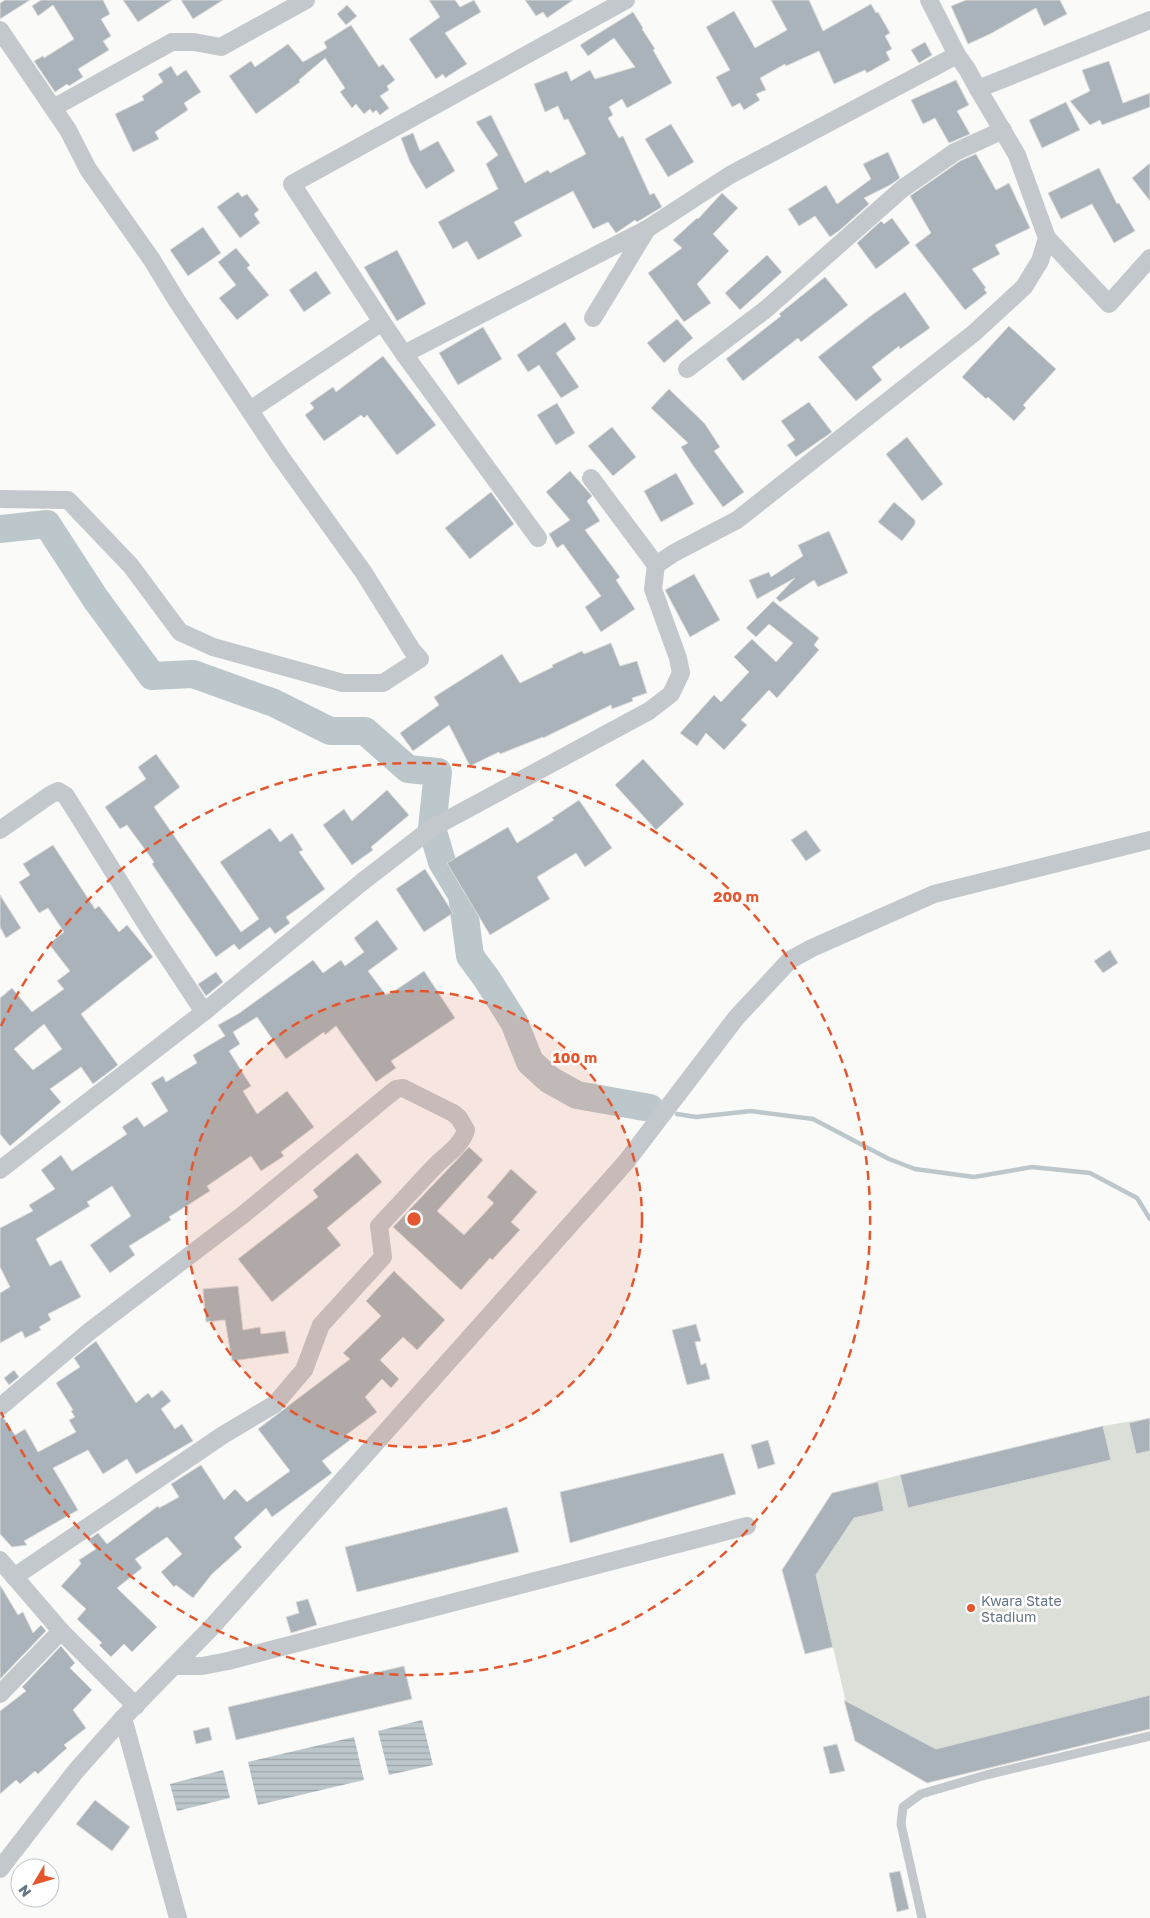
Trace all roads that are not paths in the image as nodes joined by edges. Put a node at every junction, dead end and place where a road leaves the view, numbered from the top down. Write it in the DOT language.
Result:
graph roads {
  1 [pos="306,0"];
  2 [pos="626,0"];
  3 [pos="929,0"];
  4 [pos="1150,20"];
  5 [pos="0,30"];
  6 [pos="957,55"];
  7 [pos="978,89"];
  8 [pos="53,108"];
  9 [pos="1002,130"];
  10 [pos="646,229"];
  11 [pos="1047,238"];
  12 [pos="1150,258"];
  13 [pos="593,318"];
  14 [pos="382,322"];
  15 [pos="404,354"];
  16 [pos="687,368"];
  17 [pos="250,410"];
  18 [pos="591,478"];
  19 [pos="0,498"];
  20 [pos="538,538"];
  21 [pos="656,565"];
  22 [pos="0,830"];
  23 [pos="1150,840"];
  24 [pos="204,1012"];
  25 [pos="0,1170"];
  26 [pos="0,1407"];
  27 [pos="747,1526"];
  28 [pos="0,1560"];
  29 [pos="14,1576"];
  30 [pos="61,1631"];
  31 [pos="174,1666"];
  32 [pos="0,1694"];
  33 [pos="130,1712"];
  34 [pos="1150,1736"];
  35 [pos="0,1869"];
  36 [pos="178,1918"];
  37 [pos="922,1918"];
  1 -- 8 [label="street"];
  2 -- 14 [label="street"];
  3 -- 6 [label="street"];
  4 -- 7 [label="street"];
  5 -- 8 [label="street"];
  6 -- 7 [label="street"];
  6 -- 10 [label="street"];
  7 -- 9 [label="street"];
  8 -- 17 [label="street"];
  9 -- 11 [label="street"];
  9 -- 16 [label="street"];
  10 -- 13 [label="street"];
  10 -- 15 [label="street"];
  11 -- 12 [label="street"];
  11 -- 21 [label="street"];
  14 -- 15 [label="street"];
  14 -- 17 [label="street"];
  15 -- 20 [label="street"];
  17 -- 19 [label="street"];
  18 -- 21 [label="street"];
  21 -- 24 [label="street"];
  22 -- 24 [label="street"];
  23 -- 31 [label="street"];
  24 -- 25 [label="street"];
  26 -- 29 [label="street"];
  27 -- 31 [label="street"];
  28 -- 29 [label="street"];
  29 -- 30 [label="street"];
  30 -- 32 [label="street"];
  30 -- 33 [label="street"];
  31 -- 33 [label="street"];
  33 -- 35 [label="street"];
  33 -- 36 [label="street"];
  34 -- 37 [label="lane"];
}
